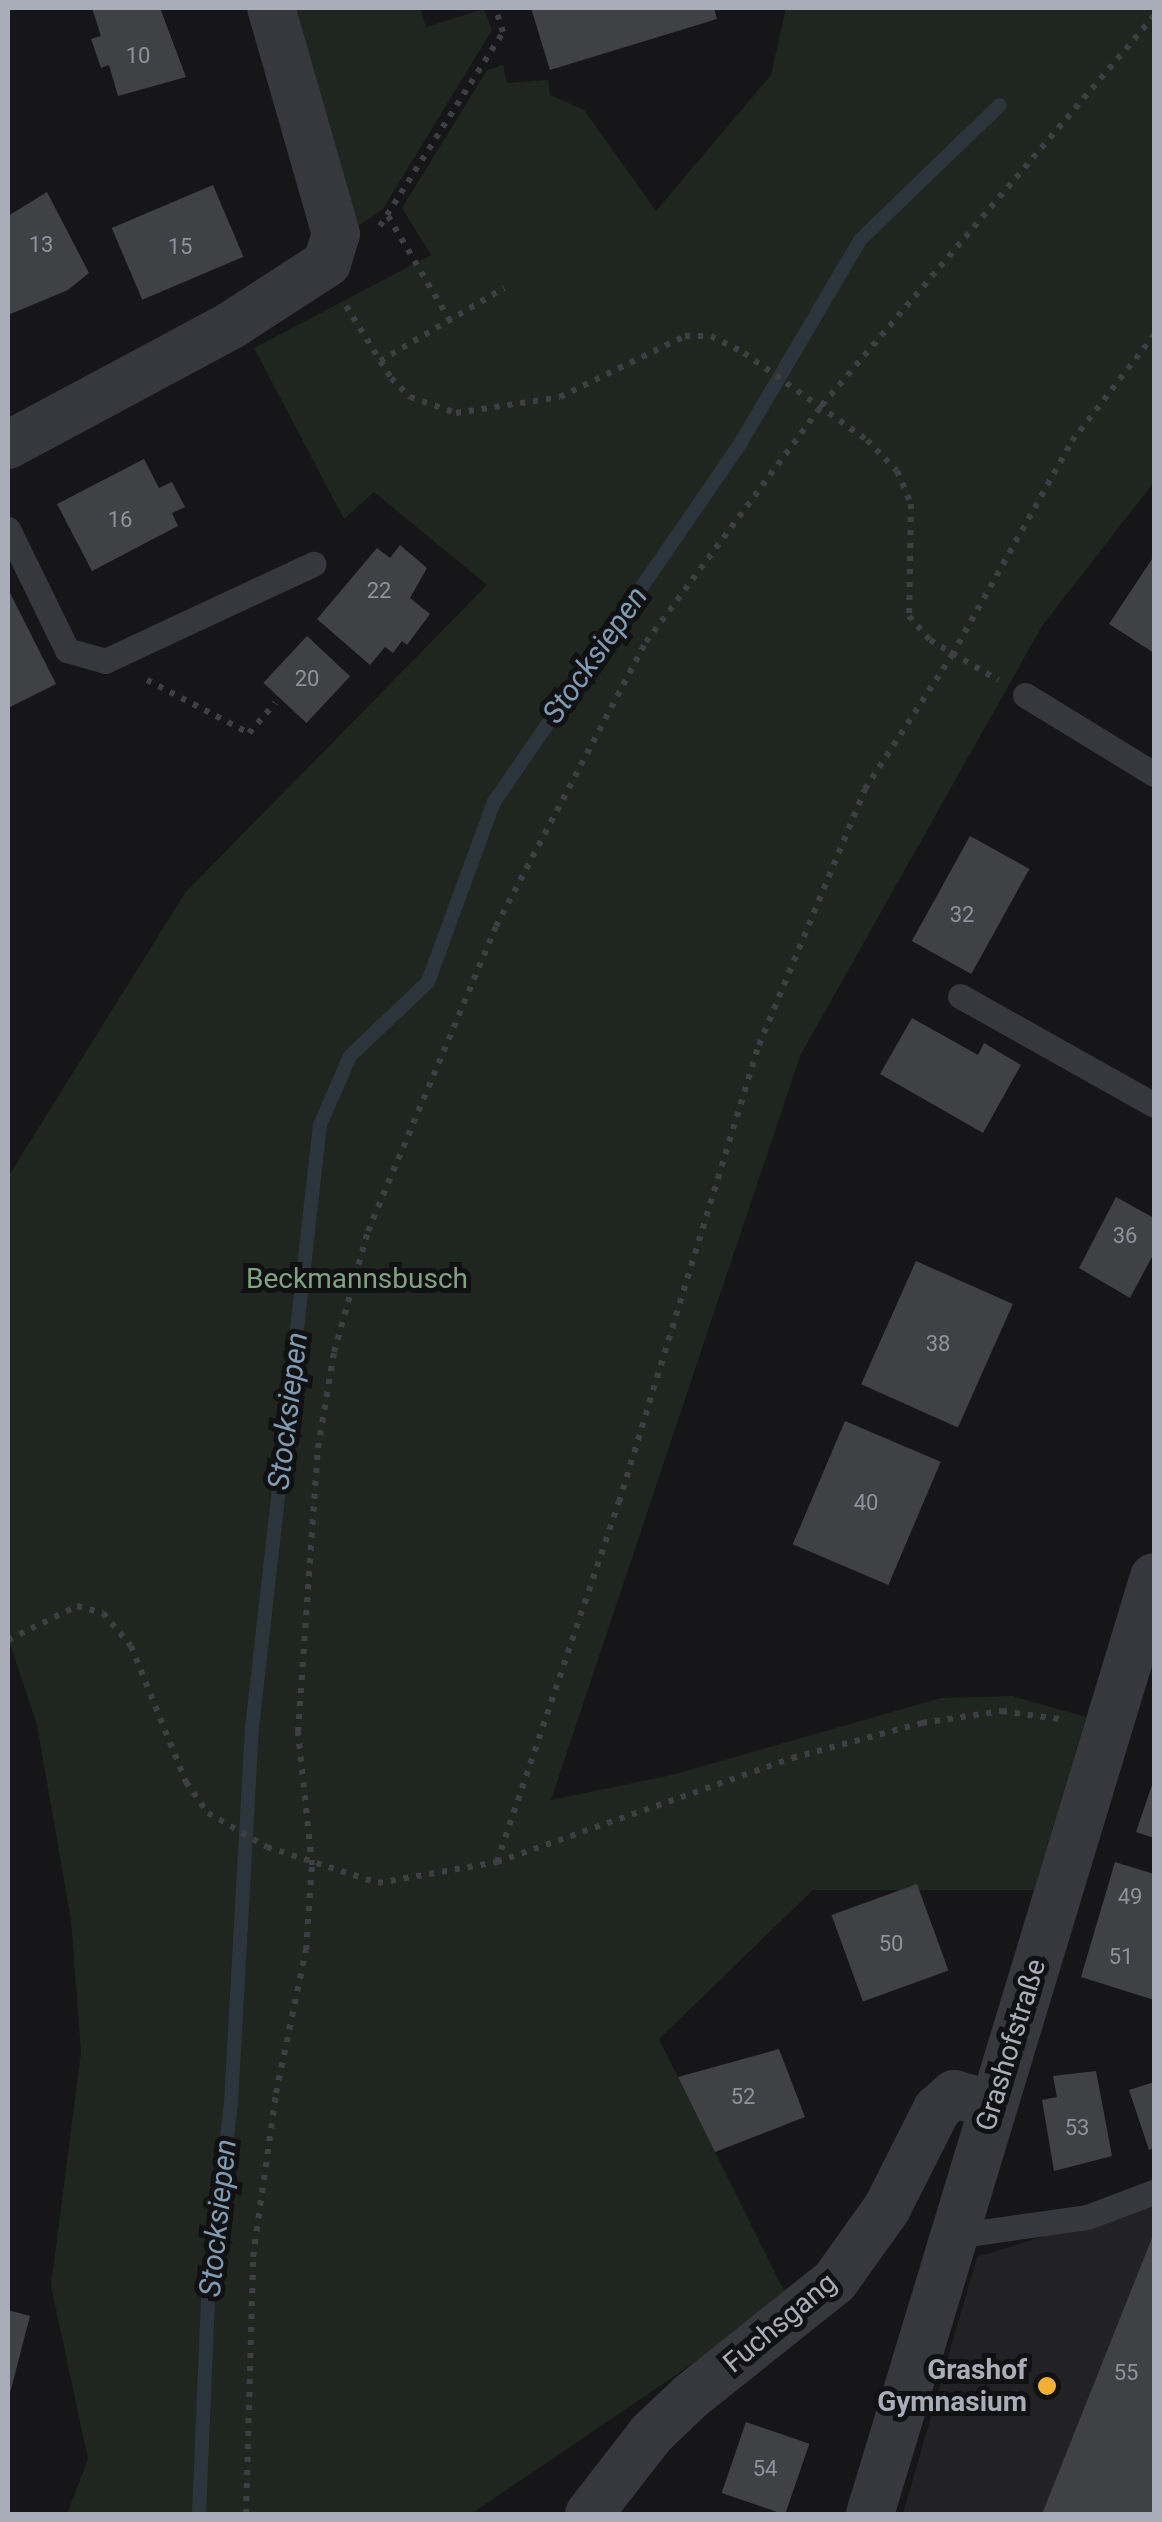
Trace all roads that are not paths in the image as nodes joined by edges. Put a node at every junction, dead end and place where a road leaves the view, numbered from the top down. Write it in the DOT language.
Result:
graph roads {
  1 [pos="271,8"];
  2 [pos="8,445"];
  3 [pos="8,530"];
  4 [pos="313,564"];
  5 [pos="1025,695"];
  6 [pos="1154,774"];
  7 [pos="960,996"];
  8 [pos="1154,1105"];
  9 [pos="1154,1577"];
  10 [pos="994,2105"];
  11 [pos="1154,2192"];
  12 [pos="954,2236"];
  13 [pos="589,2514"];
  14 [pos="870,2514"];
  1 -- 2 [label="street"];
  3 -- 4 [label="lane"];
  5 -- 6 [label="lane"];
  7 -- 8 [label="lane"];
  9 -- 10 [label="street, Grashofstraße"];
  10 -- 12 [label="street, Grashofstraße"];
  10 -- 13 [label="street, Fuchsgang"];
  11 -- 12 [label="lane"];
  12 -- 14 [label="street, Grashofstraße"];
}
